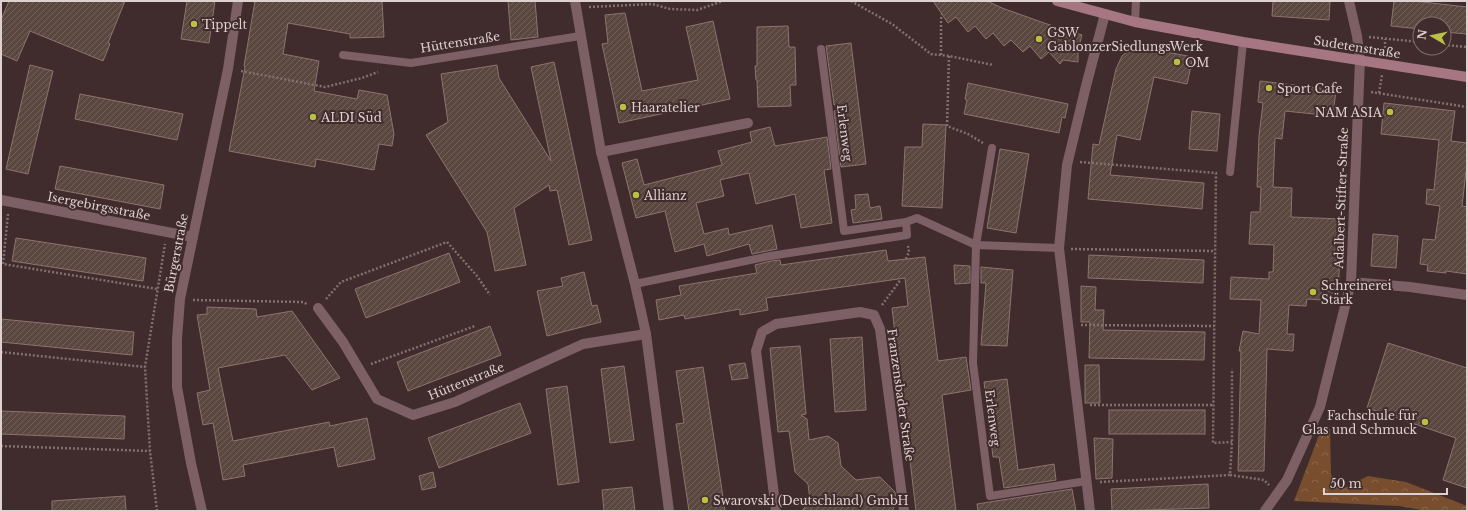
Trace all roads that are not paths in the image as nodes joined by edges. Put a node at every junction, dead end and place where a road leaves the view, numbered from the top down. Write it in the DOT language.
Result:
graph roads {
  1 [pos="238,1"];
  2 [pos="1057,1"];
  3 [pos="1136,1"];
  4 [pos="1349,1"];
  5 [pos="576,4"];
  6 [pos="1080,4"];
  7 [pos="1105,14"];
  8 [pos="1135,22"];
  9 [pos="580,36"];
  10 [pos="1243,42"];
  11 [pos="821,49"];
  12 [pos="343,55"];
  13 [pos="1360,60"];
  14 [pos="1467,77"];
  15 [pos="748,123"];
  16 [pos="992,148"];
  17 [pos="601,152"];
  18 [pos="1230,172"];
  19 [pos="5,201"];
  20 [pos="906,222"];
  21 [pos="192,238"];
  22 [pos="976,246"];
  23 [pos="1059,248"];
  24 [pos="1350,282"];
  25 [pos="635,284"];
  26 [pos="1467,295"];
  27 [pos="318,308"];
  28 [pos="646,334"];
  29 [pos="1087,482"];
  30 [pos="202,511"];
  31 [pos="669,511"];
  32 [pos="776,511"];
  33 [pos="904,511"];
  34 [pos="1090,511"];
  35 [pos="1265,511"];
  1 -- 21 [label="street, Bürgerstraße"];
  2 -- 6 [label="street, Sudetenstraße"];
  3 -- 8 [label="lane"];
  4 -- 13 [label="street, Adalbert-Stifter-Straße"];
  5 -- 9 [label="street"];
  6 -- 7 [label="street, Sudetenstraße"];
  7 -- 8 [label="street, Sudetenstraße"];
  7 -- 23 [label="street"];
  8 -- 10 [label="street, Sudetenstraße"];
  9 -- 12 [label="lane, Hüttenstraße"];
  9 -- 17 [label="street"];
  10 -- 13 [label="street, Sudetenstraße"];
  10 -- 18 [label="lane"];
  11 -- 20 [label="lane, Erlenweg"];
  13 -- 14 [label="street, Sudetenstraße"];
  13 -- 24 [label="street, Adalbert-Stifter-Straße"];
  15 -- 17 [label="street"];
  16 -- 22 [label="lane, Erlenweg"];
  17 -- 25 [label="street"];
  19 -- 21 [label="street, Isergebirgsstraße"];
  20 -- 22 [label="lane, Erlenweg"];
  20 -- 25 [label="lane"];
  21 -- 30 [label="street, Bürgerstraße"];
  22 -- 23 [label="lane, Erlenweg"];
  22 -- 29 [label="lane, Erlenweg"];
  23 -- 29 [label="street"];
  24 -- 26 [label="street"];
  24 -- 35 [label="street, Adalbert-Stifter-Straße"];
  25 -- 28 [label="street"];
  27 -- 28 [label="street, Hüttenstraße"];
  28 -- 31 [label="street"];
  29 -- 34 [label="street"];
  32 -- 33 [label="street, Franzensbader Straße"];
}
